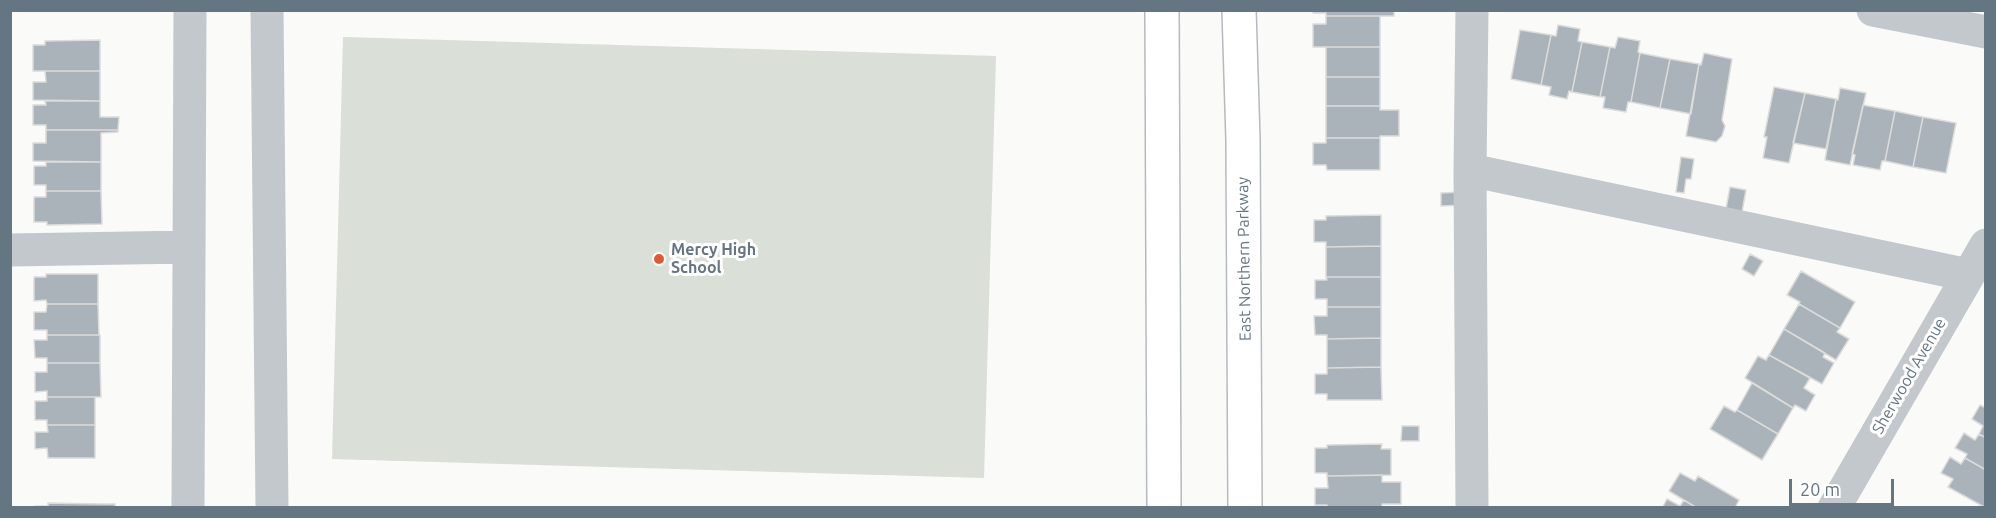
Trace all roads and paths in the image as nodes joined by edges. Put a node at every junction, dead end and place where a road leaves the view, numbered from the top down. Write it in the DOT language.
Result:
graph roads {
  1 [pos="190,10"];
  2 [pos="267,10"];
  3 [pos="1162,10"];
  4 [pos="1239,10"];
  5 [pos="1472,10"];
  6 [pos="1873,10"];
  7 [pos="1986,32"];
  8 [pos="1470,170"];
  9 [pos="1986,245"];
  10 [pos="188,247"];
  11 [pos="10,250"];
  12 [pos="1968,275"];
  13 [pos="188,507"];
  14 [pos="272,507"];
  15 [pos="1164,507"];
  16 [pos="1245,507"];
  17 [pos="1472,507"];
  18 [pos="1834,507"];
  1 -- 10 [label="street"];
  2 -- 14 [label="street"];
  3 -- 15 [label="main road"];
  4 -- 16 [label="main road, East Northern Parkway"];
  5 -- 8 [label="street"];
  6 -- 7 [label="street"];
  8 -- 12 [label="street"];
  8 -- 17 [label="street"];
  9 -- 12 [label="street, Sherwood Avenue"];
  10 -- 11 [label="street"];
  10 -- 13 [label="street"];
  12 -- 18 [label="street, Sherwood Avenue"];
}
